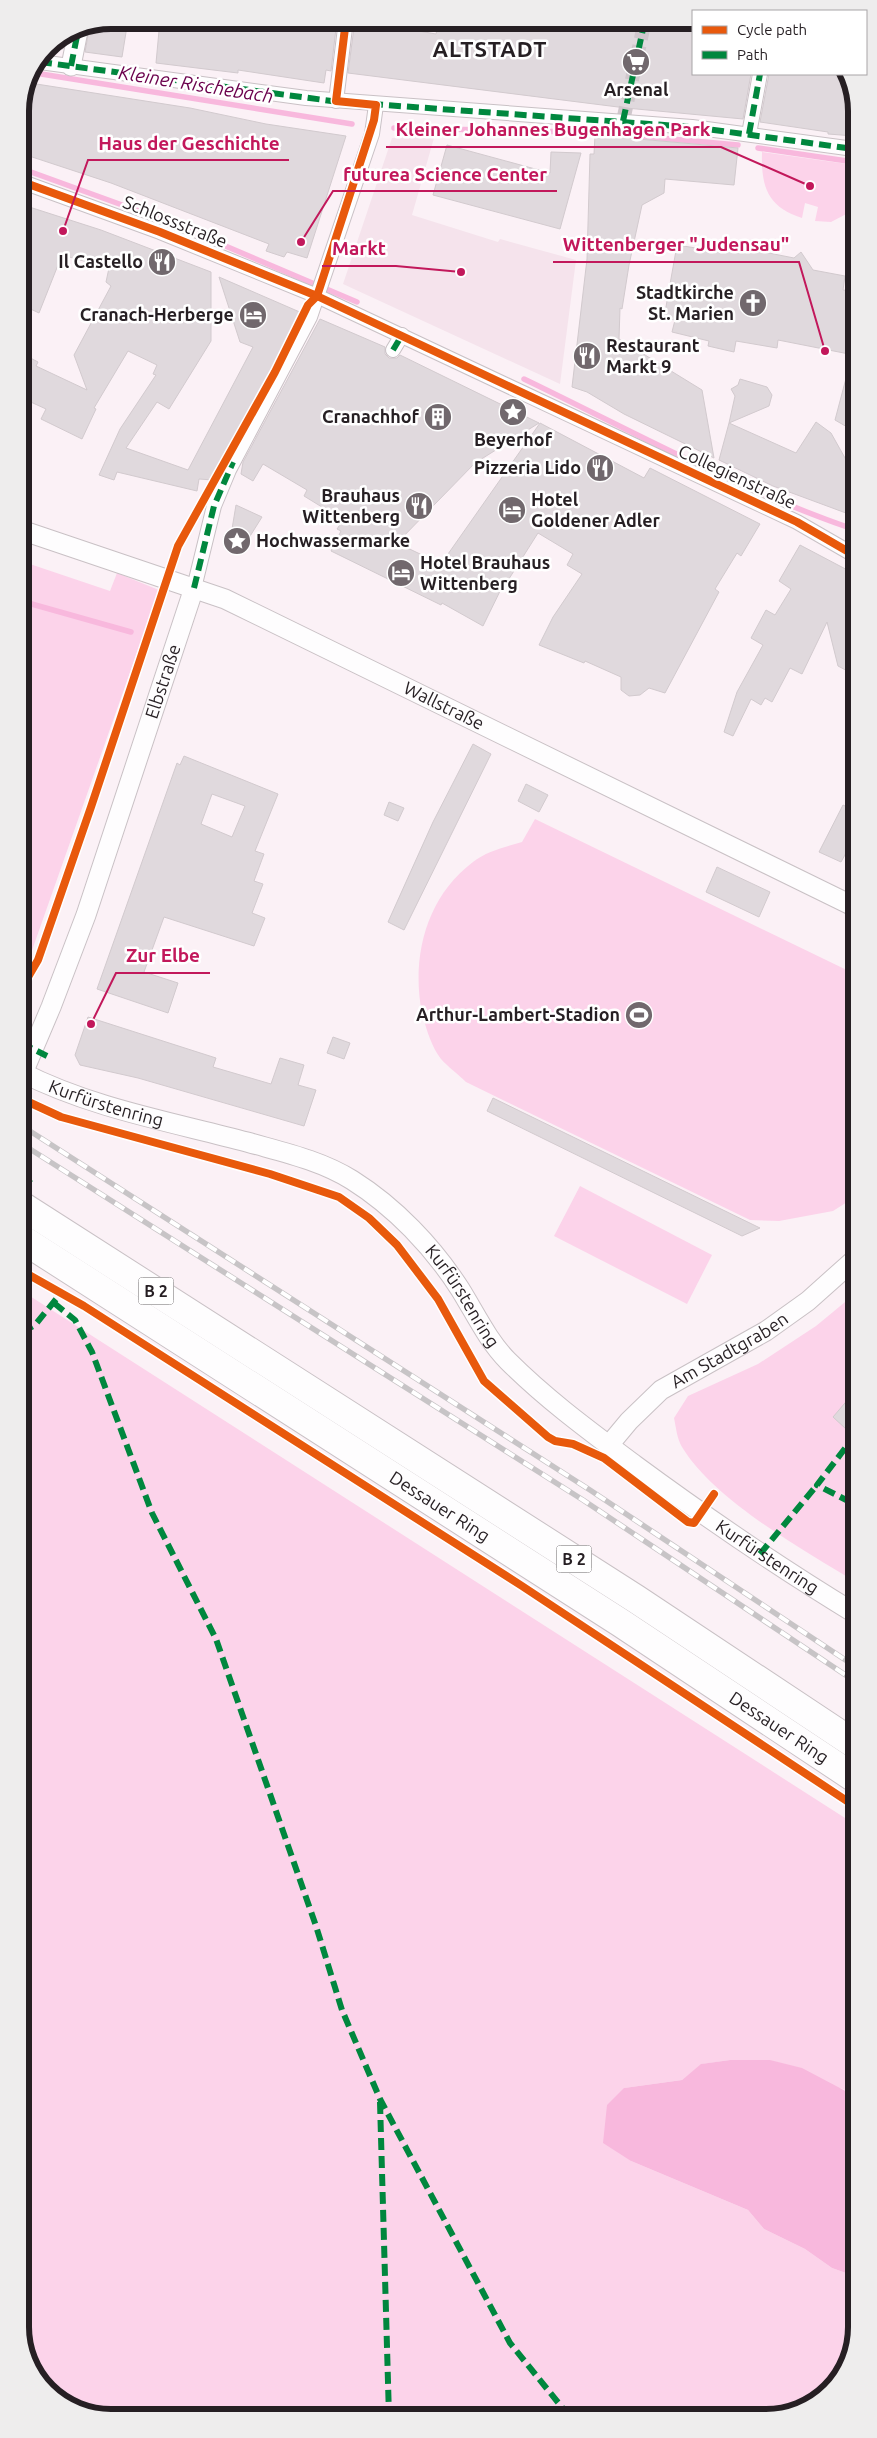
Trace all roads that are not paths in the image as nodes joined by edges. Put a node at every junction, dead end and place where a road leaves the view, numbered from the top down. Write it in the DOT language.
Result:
graph roads {
  1 [pos="345,29"];
  2 [pos="77,37"];
  3 [pos="45,63"];
  4 [pos="71,66"];
  5 [pos="760,75"];
  6 [pos="336,101"];
  7 [pos="376,104"];
  8 [pos="749,134"];
  9 [pos="848,148"];
  10 [pos="29,184"];
  11 [pos="320,289"];
  12 [pos="402,335"];
  13 [pos="394,350"];
  14 [pos="29,533"];
  15 [pos="848,551"];
  16 [pos="194,588"];
  17 [pos="848,904"];
  18 [pos="29,1057"];
  19 [pos="29,1076"];
  20 [pos="29,1210"];
  21 [pos="29,1243"];
  22 [pos="848,1267"];
  23 [pos="609,1446"];
  24 [pos="848,1609"];
  25 [pos="848,1740"];
  26 [pos="848,1774"];
  1 -- 6 [label="street"];
  2 -- 4 [label="street"];
  3 -- 4 [label="street"];
  4 -- 6 [label="street"];
  5 -- 8 [label="street"];
  6 -- 7 [label="street"];
  7 -- 8 [label="street"];
  7 -- 11 [label="street, Elbstraße"];
  8 -- 9 [label="street"];
  10 -- 11 [label="street, Schlossstraße"];
  11 -- 12 [label="street, Schlossstraße"];
  11 -- 16 [label="street, Elbstraße"];
  12 -- 13 [label="street"];
  12 -- 15 [label="street, Collegienstraße"];
  14 -- 16 [label="street, Wallstraße"];
  16 -- 17 [label="street, Wallstraße"];
  16 -- 18 [label="street, Elbstraße"];
  19 -- 23 [label="street, Kurfürstenring"];
  20 -- 25 [label="main road, Dessauer Ring / B 2"];
  21 -- 26 [label="main road, Dessauer Ring / B 2"];
  22 -- 23 [label="street, Am Stadtgraben"];
  23 -- 24 [label="street, Kurfürstenring"];
}
